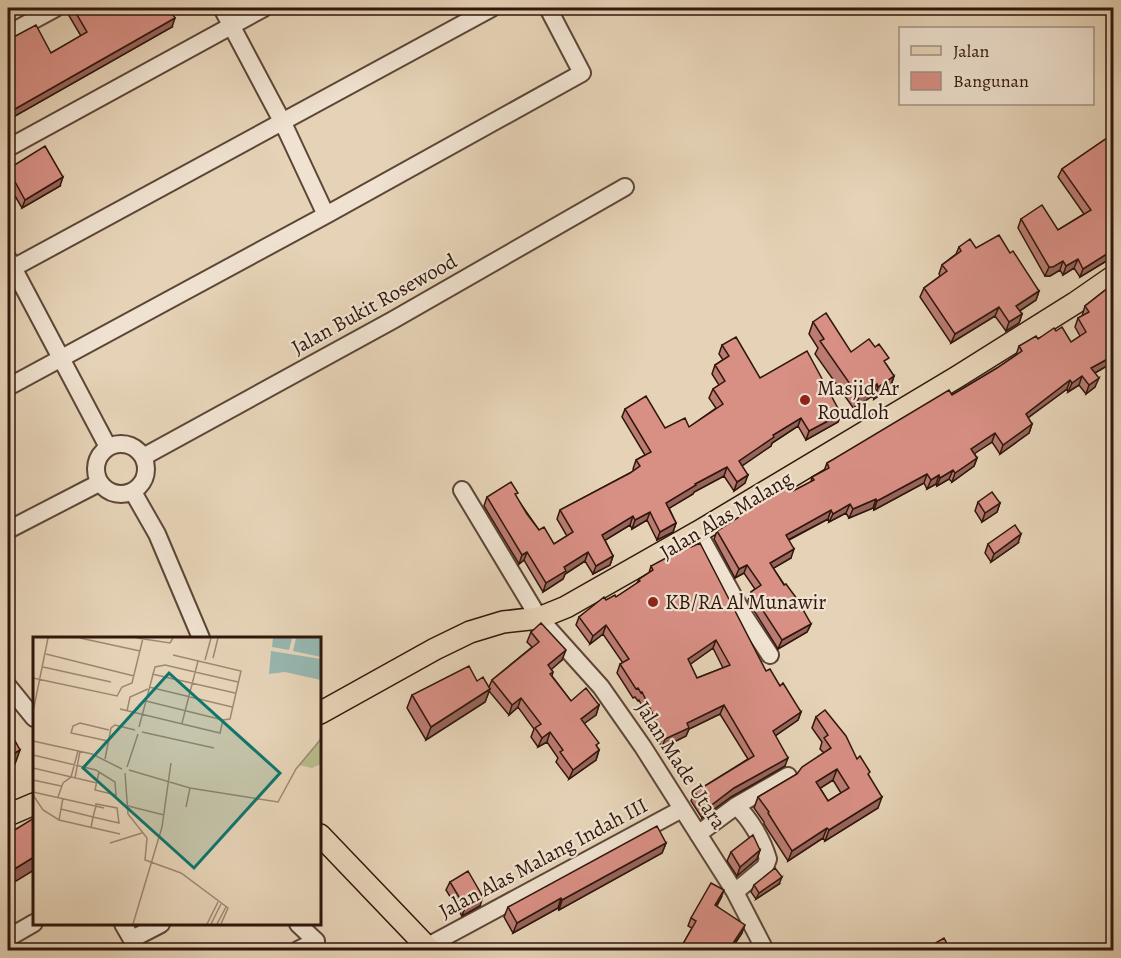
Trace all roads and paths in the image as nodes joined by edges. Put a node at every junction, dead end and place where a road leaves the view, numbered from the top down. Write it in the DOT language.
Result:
graph roads {
  1 [pos="56,8"];
  2 [pos="222,8"];
  3 [pos="264,8"];
  4 [pos="492,8"];
  5 [pos="548,8"];
  6 [pos="231,26"];
  7 [pos="8,33"];
  8 [pos="283,123"];
  9 [pos="8,148"];
  10 [pos="625,187"];
  11 [pos="326,215"];
  12 [pos="10,263"];
  13 [pos="1113,276"];
  14 [pos="60,357"];
  15 [pos="8,387"];
  16 [pos="108,447"];
  17 [pos="143,457"];
  18 [pos="99,483"];
  19 [pos="462,490"];
  20 [pos="133,492"];
  21 [pos="8,531"];
  22 [pos="698,532"];
  23 [pos="538,618"];
  24 [pos="200,637"];
  25 [pos="770,655"];
  26 [pos="8,686"];
  27 [pos="321,712"];
  28 [pos="33,717"];
  29 [pos="788,776"];
  30 [pos="33,804"];
  31 [pos="736,806"];
  32 [pos="682,809"];
  33 [pos="8,815"];
  34 [pos="698,834"];
  35 [pos="321,836"];
  36 [pos="735,892"];
  37 [pos="33,924"];
  38 [pos="124,925"];
  39 [pos="159,925"];
  40 [pos="299,925"];
  41 [pos="8,938"];
  42 [pos="135,945"];
  43 [pos="428,949"];
  44 [pos="298,951"];
  45 [pos="765,951"];
  1 -- 7 [label="street"];
  2 -- 6 [label="street"];
  3 -- 6 [label="street"];
  4 -- 8 [label="street"];
  5 -- 11 [label="street"];
  6 -- 8 [label="street"];
  6 -- 9 [label="street"];
  8 -- 11 [label="street"];
  8 -- 12 [label="street"];
  10 -- 17 [label="street, Jalan Bukit Rosewood"];
  11 -- 14 [label="street"];
  12 -- 14 [label="street"];
  13 -- 22 [label="main road, Jalan Alas Malang"];
  14 -- 15 [label="street"];
  14 -- 16 [label="street"];
  16 -- 17 [label="street"];
  16 -- 18 [label="street"];
  17 -- 20 [label="street"];
  18 -- 20 [label="street"];
  18 -- 21 [label="street"];
  19 -- 23 [label="street, Jalan Made Utara"];
  20 -- 24 [label="street"];
  22 -- 23 [label="main road, Jalan Alas Malang"];
  22 -- 25 [label="street"];
  23 -- 27 [label="main road, Jalan Alas Malang"];
  23 -- 32 [label="street, Jalan Made Utara"];
  26 -- 28 [label="street"];
  29 -- 31 [label="street"];
  30 -- 33 [label="main road"];
  31 -- 34 [label="street"];
  31 -- 36 [label="street"];
  32 -- 34 [label="street, Jalan Made Utara"];
  32 -- 43 [label="street, Jalan Alas Malang Indah III"];
  34 -- 36 [label="street, Jalan Made Utara"];
  35 -- 43 [label="main road"];
  36 -- 45 [label="street, Jalan Made Utara"];
  37 -- 41 [label="street"];
  38 -- 42 [label="street"];
  39 -- 42 [label="street"];
  40 -- 44 [label="street"];
}
